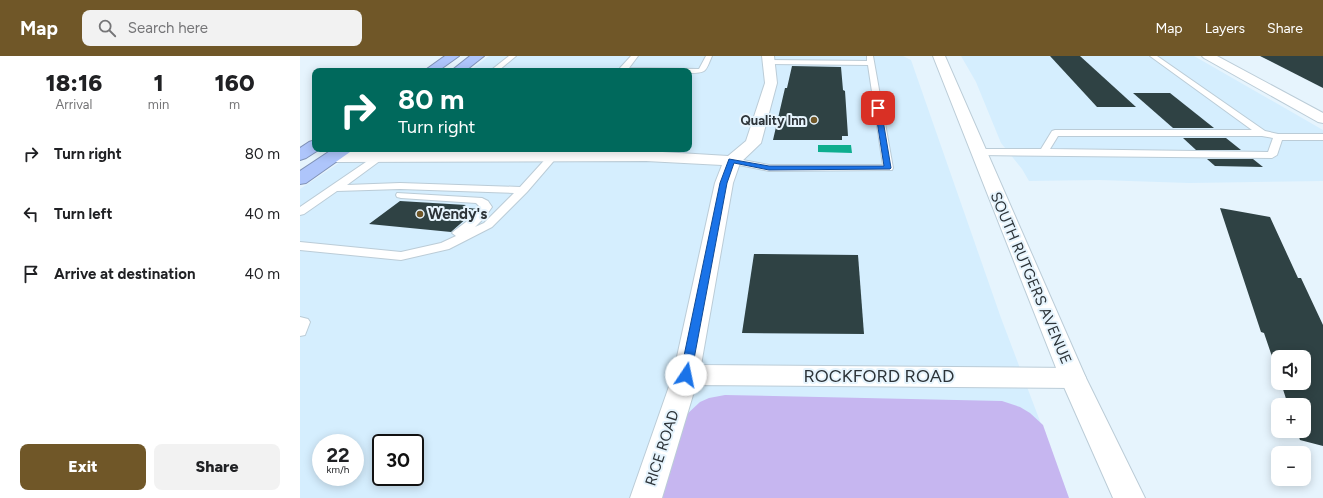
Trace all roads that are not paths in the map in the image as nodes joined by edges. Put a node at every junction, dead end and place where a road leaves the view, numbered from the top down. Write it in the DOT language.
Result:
graph roads {
  1 [pos="453,56"];
  2 [pos="478,56"];
  3 [pos="514,56"];
  4 [pos="635,56"];
  5 [pos="709,56"];
  6 [pos="938,56"];
  7 [pos="1153,56"];
  8 [pos="1208,56"];
  9 [pos="769,59"];
  10 [pos="871,59"];
  11 [pos="435,68"];
  12 [pos="461,68"];
  13 [pos="498,68"];
  14 [pos="625,68"];
  15 [pos="692,71"];
  16 [pos="1323,120"];
  17 [pos="1262,133"];
  18 [pos="1278,137"];
  19 [pos="1323,137"];
  20 [pos="312,147"];
  21 [pos="979,152"];
  22 [pos="1044,152"];
  23 [pos="339,153"];
  24 [pos="386,153"];
  25 [pos="522,153"];
  26 [pos="648,153"];
  27 [pos="300,155"];
  28 [pos="553,156"];
  29 [pos="732,161"];
  30 [pos="300,179"];
  31 [pos="336,188"];
  32 [pos="365,188"];
  33 [pos="523,190"];
  34 [pos="300,212"];
  35 [pos="300,246"];
  36 [pos="381,254"];
  37 [pos="300,322"];
  38 [pos="300,331"];
  39 [pos="686,375"];
  40 [pos="1073,378"];
  41 [pos="646,498"];
  42 [pos="1129,498"];
  1 -- 11 [label="highway"];
  2 -- 12 [label="highway"];
  3 -- 13 [label="lane"];
  4 -- 14 [label="lane"];
  5 -- 15 [label="lane"];
  6 -- 21 [label="street, SOUTH RUTGERS AVENUE"];
  7 -- 17 [label="lane"];
  8 -- 16 [label="street"];
  9 -- 10 [label="lane"];
  9 -- 29 [label="street, RICE ROAD"];
  10 -- 29 [label="lane"];
  17 -- 18 [label="lane"];
  17 -- 22 [label="lane"];
  18 -- 19 [label="lane"];
  18 -- 22 [label="lane"];
  20 -- 27 [label="highway"];
  21 -- 22 [label="lane"];
  21 -- 40 [label="street, SOUTH RUTGERS AVENUE"];
  23 -- 24 [label="street"];
  23 -- 30 [label="highway"];
  24 -- 25 [label="street"];
  24 -- 31 [label="lane"];
  25 -- 28 [label="street"];
  26 -- 28 [label="street"];
  26 -- 29 [label="street"];
  28 -- 33 [label="lane"];
  29 -- 39 [label="street, RICE ROAD"];
  31 -- 32 [label="lane"];
  31 -- 34 [label="lane"];
  32 -- 33 [label="lane"];
  32 -- 36 [label="lane"];
  33 -- 36 [label="lane"];
  35 -- 36 [label="lane"];
  37 -- 38 [label="lane"];
  39 -- 40 [label="street, ROCKFORD ROAD"];
  39 -- 41 [label="street, RICE ROAD"];
  40 -- 42 [label="street, SOUTH RUTGERS AVENUE"];
}
